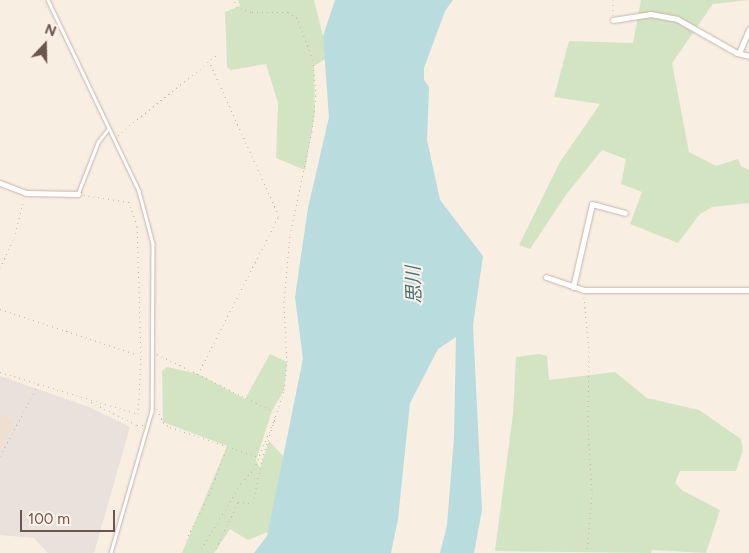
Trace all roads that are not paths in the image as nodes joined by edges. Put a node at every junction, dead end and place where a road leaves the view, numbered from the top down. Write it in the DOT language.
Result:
graph roads {
  1 [pos="48,0"];
  2 [pos="613,20"];
  3 [pos="749,29"];
  4 [pos="739,53"];
  5 [pos="749,56"];
  6 [pos="108,129"];
  7 [pos="0,183"];
  8 [pos="78,194"];
  9 [pos="625,213"];
  10 [pos="546,277"];
  11 [pos="573,287"];
  12 [pos="749,290"];
  13 [pos="111,553"];
  1 -- 6 [label="lane"];
  2 -- 4 [label="street"];
  3 -- 4 [label="street"];
  4 -- 5 [label="street"];
  6 -- 8 [label="lane"];
  6 -- 13 [label="lane"];
  7 -- 8 [label="street"];
  9 -- 11 [label="street"];
  10 -- 11 [label="street"];
  11 -- 12 [label="street"];
}
